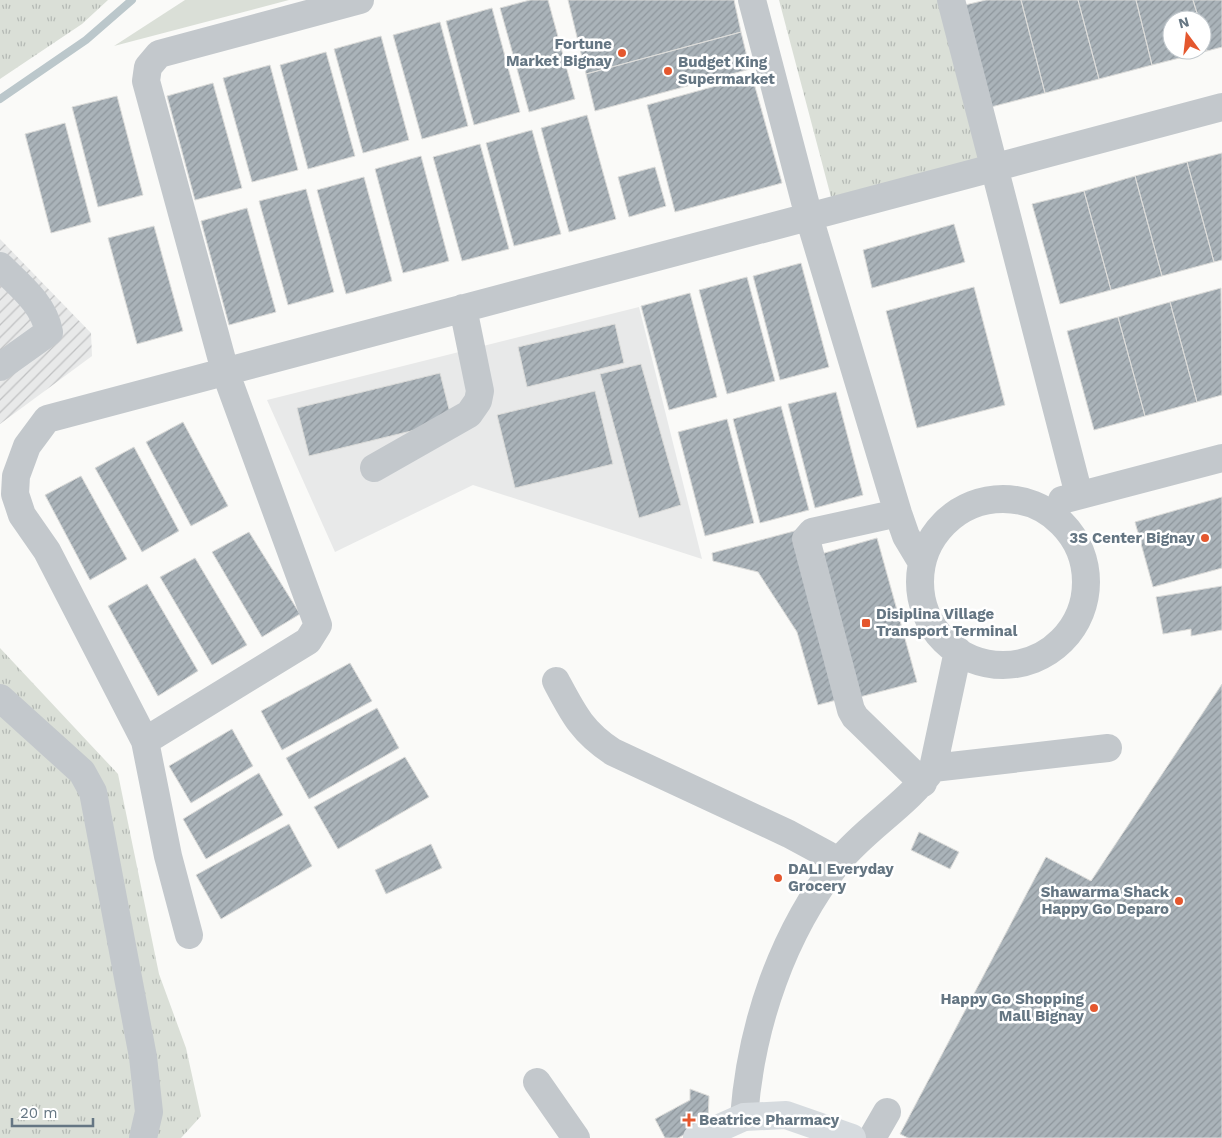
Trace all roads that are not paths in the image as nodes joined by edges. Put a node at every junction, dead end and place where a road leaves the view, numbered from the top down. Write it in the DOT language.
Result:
graph roads {
  1 [pos="360,0"];
  2 [pos="752,0"];
  3 [pos="951,0"];
  4 [pos="1222,107"];
  5 [pos="996,169"];
  6 [pos="809,217"];
  7 [pos="0,266"];
  8 [pos="463,308"];
  9 [pos="0,368"];
  10 [pos="225,370"];
  11 [pos="1222,458"];
  12 [pos="374,468"];
  13 [pos="1079,495"];
  14 [pos="1041,506"];
  15 [pos="898,513"];
  16 [pos="921,561"];
  17 [pos="958,651"];
  18 [pos="556,681"];
  19 [pos="0,698"];
  20 [pos="146,741"];
  21 [pos="1108,748"];
  22 [pos="928,776"];
  23 [pos="840,861"];
  24 [pos="189,935"];
  25 [pos="537,1082"];
  26 [pos="887,1112"];
  27 [pos="744,1116"];
  28 [pos="143,1138"];
  29 [pos="576,1138"];
  30 [pos="697,1138"];
  31 [pos="852,1138"];
  32 [pos="872,1138"];
  1 -- 10 [label="street"];
  2 -- 6 [label="street"];
  3 -- 5 [label="street"];
  4 -- 5 [label="street"];
  5 -- 6 [label="street"];
  5 -- 13 [label="street"];
  6 -- 8 [label="street"];
  6 -- 15 [label="street"];
  7 -- 9 [label="street"];
  8 -- 10 [label="street"];
  8 -- 12 [label="street"];
  10 -- 20 [label="street"];
  10 -- 20 [label="street"];
  11 -- 13 [label="street"];
  13 -- 14 [label="street"];
  14 -- 16 [label="street"];
  14 -- 17 [label="street"];
  15 -- 16 [label="street"];
  15 -- 22 [label="street"];
  16 -- 17 [label="street"];
  17 -- 22 [label="street"];
  18 -- 23 [label="street"];
  19 -- 28 [label="street"];
  20 -- 24 [label="street"];
  21 -- 22 [label="street"];
  22 -- 23 [label="street"];
  23 -- 27 [label="street"];
  25 -- 29 [label="street"];
  26 -- 32 [label="street"];
  27 -- 30 [label="main road"];
  27 -- 31 [label="main road"];
}
